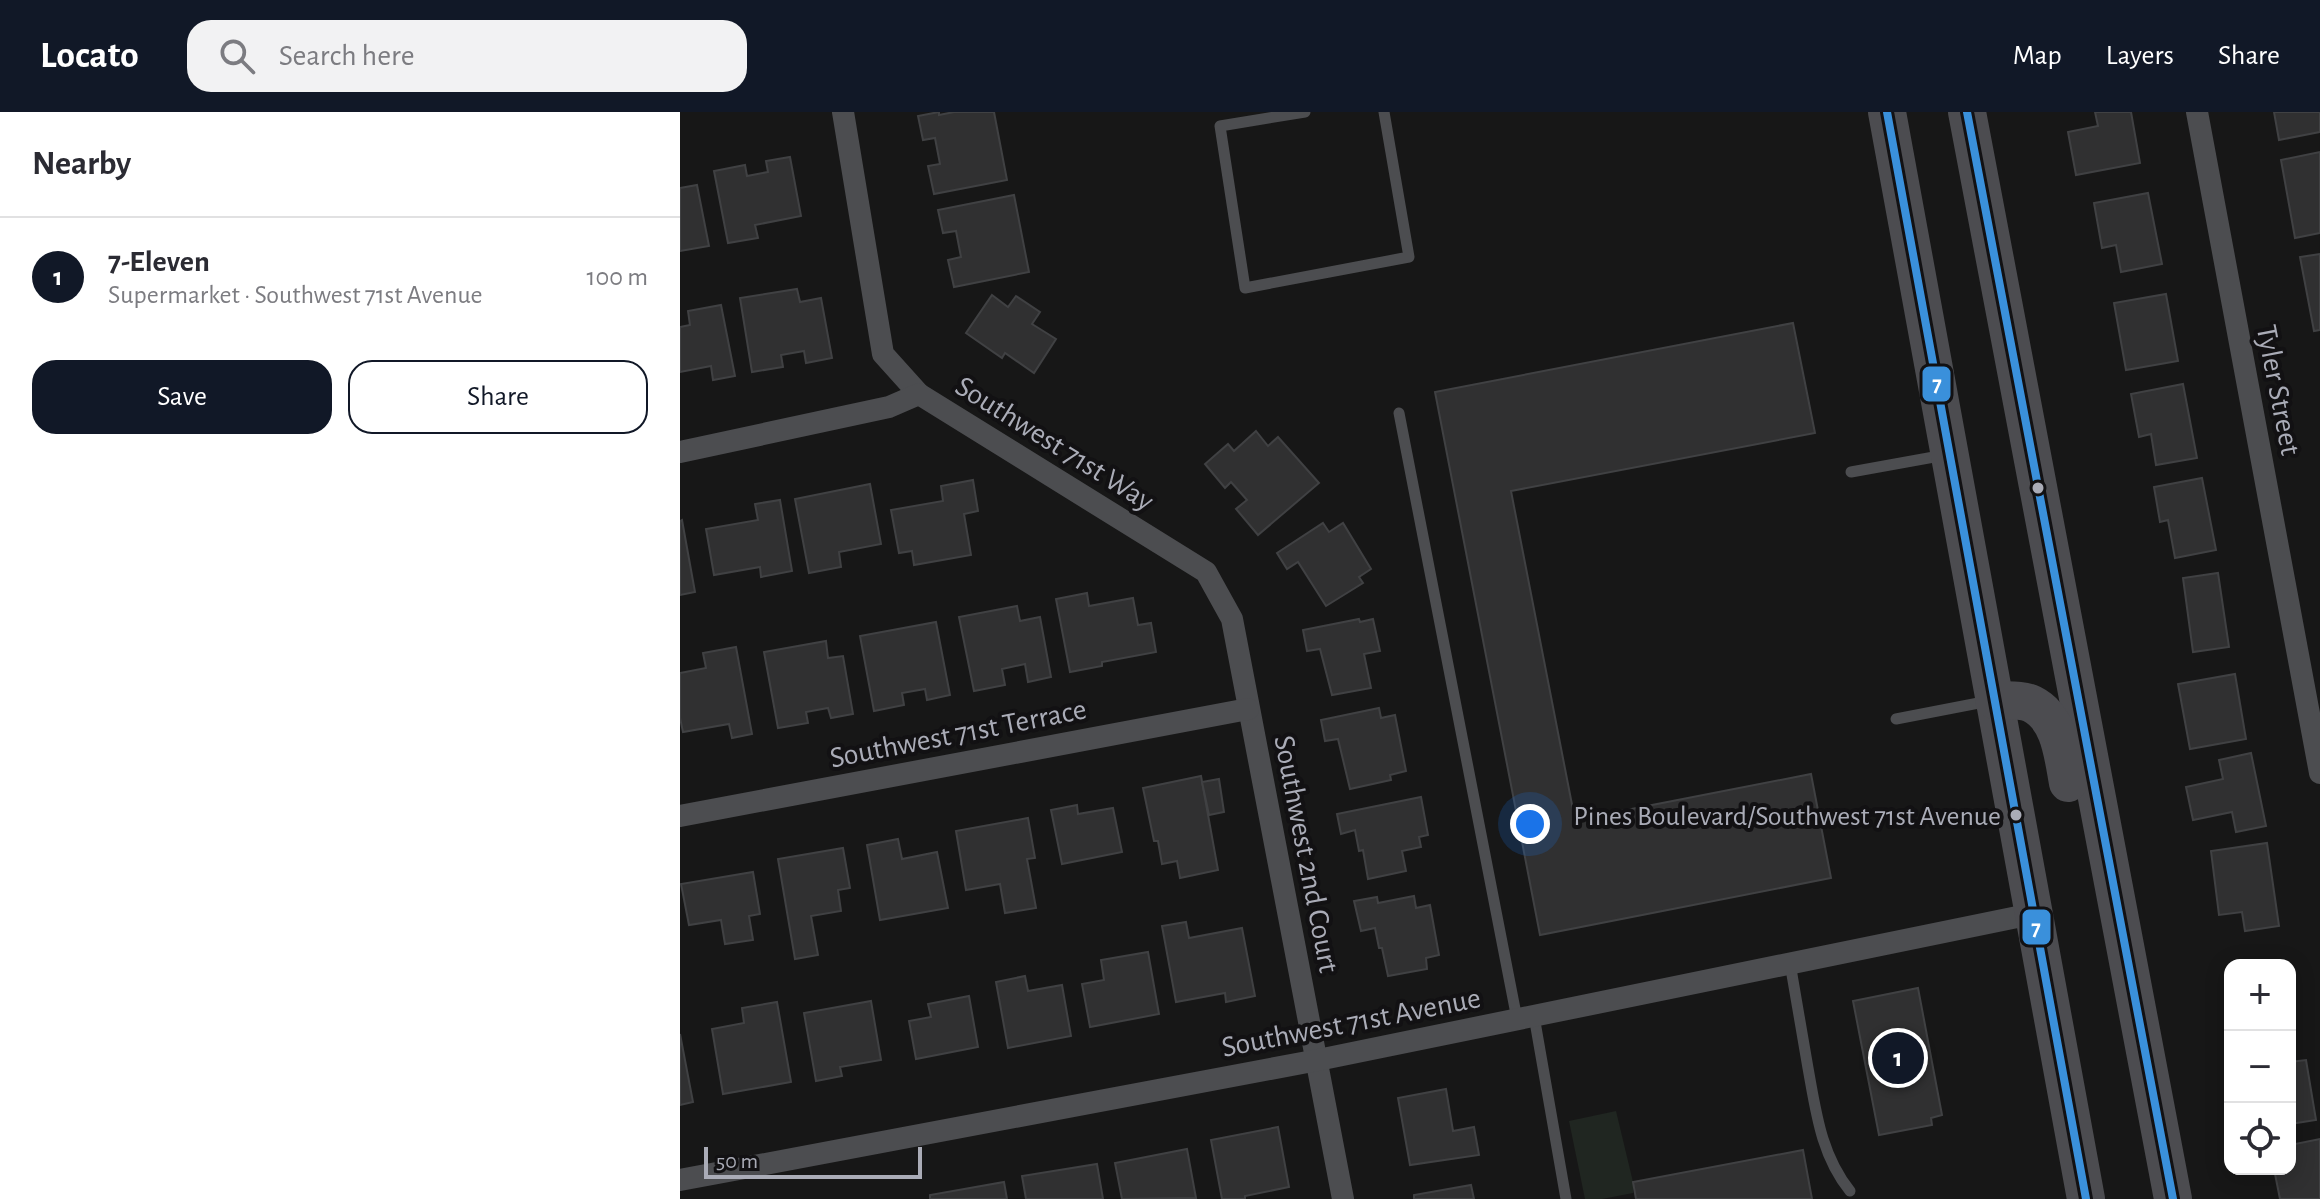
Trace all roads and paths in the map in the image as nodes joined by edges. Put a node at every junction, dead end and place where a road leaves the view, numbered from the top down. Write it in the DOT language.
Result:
graph roads {
  1 [pos="843,112"];
  2 [pos="1305,112"];
  3 [pos="1384,112"];
  4 [pos="1887,112"];
  5 [pos="1967,112"];
  6 [pos="2197,112"];
  7 [pos="919,394"];
  8 [pos="1399,413"];
  9 [pos="680,452"];
  10 [pos="1949,454"];
  11 [pos="1851,472"];
  12 [pos="1994,700"];
  13 [pos="1248,709"];
  14 [pos="1896,719"];
  15 [pos="2320,773"];
  16 [pos="680,816"];
  17 [pos="2032,914"];
  18 [pos="1790,963"];
  19 [pos="2128,964"];
  20 [pos="1526,1018"];
  21 [pos="1318,1060"];
  22 [pos="680,1180"];
  23 [pos="1850,1191"];
  24 [pos="1343,1199"];
  25 [pos="1566,1199"];
  26 [pos="2086,1199"];
  27 [pos="2173,1199"];
  1 -- 7 [label="street"];
  2 -- 3 [label="lane"];
  4 -- 10 [label="highway"];
  5 -- 19 [label="highway"];
  6 -- 15 [label="street, Tyler Street"];
  7 -- 9 [label="street, Southwest 71st Way"];
  7 -- 13 [label="street, Southwest 71st Way"];
  8 -- 20 [label="lane"];
  10 -- 11 [label="lane"];
  10 -- 12 [label="highway"];
  12 -- 14 [label="lane"];
  12 -- 17 [label="highway"];
  12 -- 19 [label="highway"];
  13 -- 16 [label="street, Southwest 71st Terrace"];
  13 -- 21 [label="street, Southwest 2nd Court"];
  17 -- 18 [label="street, Southwest 71st Avenue"];
  17 -- 26 [label="highway"];
  18 -- 20 [label="street, Southwest 71st Avenue"];
  18 -- 23 [label="lane"];
  19 -- 27 [label="highway"];
  20 -- 21 [label="street, Southwest 71st Avenue"];
  20 -- 25 [label="lane"];
  21 -- 22 [label="street, Southwest 71st Avenue"];
  21 -- 24 [label="street, Southwest 2nd Court"];
}
